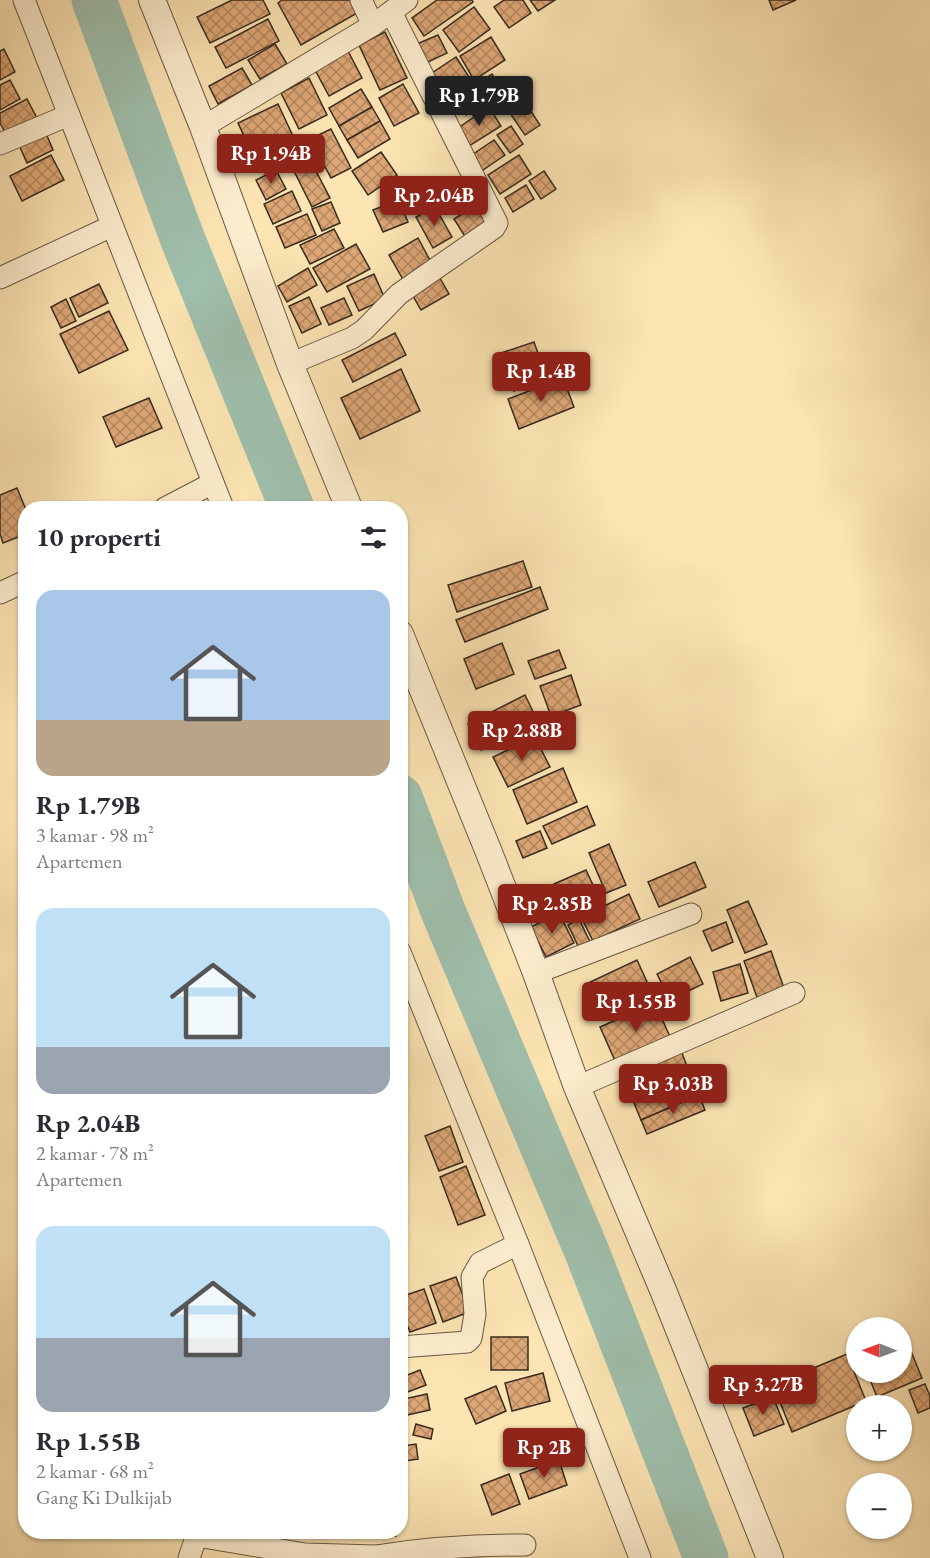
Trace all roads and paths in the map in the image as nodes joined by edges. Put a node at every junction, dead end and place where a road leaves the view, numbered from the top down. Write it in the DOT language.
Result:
graph roads {
  1 [pos="24,0"];
  2 [pos="152,0"];
  3 [pos="361,0"];
  4 [pos="399,6"];
  5 [pos="373,25"];
  6 [pos="69,115"];
  7 [pos="203,127"];
  8 [pos="0,144"];
  9 [pos="112,226"];
  10 [pos="0,278"];
  11 [pos="291,364"];
  12 [pos="213,483"];
  13 [pos="178,501"];
  14 [pos="220,501"];
  15 [pos="347,501"];
  16 [pos="18,585"];
  17 [pos="0,593"];
  18 [pos="408,654"];
  19 [pos="691,914"];
  20 [pos="408,972"];
  21 [pos="536,973"];
  22 [pos="794,993"];
  23 [pos="577,1087"];
  24 [pos="518,1244"];
  25 [pos="408,1346"];
  26 [pos="195,1539"];
  27 [pos="222,1539"];
  28 [pos="525,1545"];
  29 [pos="305,1556"];
  30 [pos="376,1557"];
  31 [pos="189,1558"];
  32 [pos="640,1558"];
  33 [pos="770,1558"];
  1 -- 6 [label="street"];
  2 -- 7 [label="street"];
  3 -- 5 [label="street"];
  4 -- 5 [label="street"];
  4 -- 11 [label="street"];
  5 -- 7 [label="street"];
  6 -- 8 [label="street"];
  6 -- 9 [label="street"];
  7 -- 11 [label="street"];
  9 -- 10 [label="street"];
  9 -- 12 [label="street"];
  11 -- 15 [label="street"];
  12 -- 13 [label="street"];
  12 -- 14 [label="street"];
  16 -- 17 [label="street"];
  18 -- 21 [label="street"];
  19 -- 21 [label="street"];
  20 -- 24 [label="street"];
  21 -- 23 [label="street"];
  22 -- 23 [label="street"];
  23 -- 33 [label="street"];
  24 -- 25 [label="street"];
  24 -- 32 [label="street"];
  26 -- 31 [label="street"];
  27 -- 29 [label="street"];
  28 -- 30 [label="street"];
  29 -- 30 [label="street"];
}
